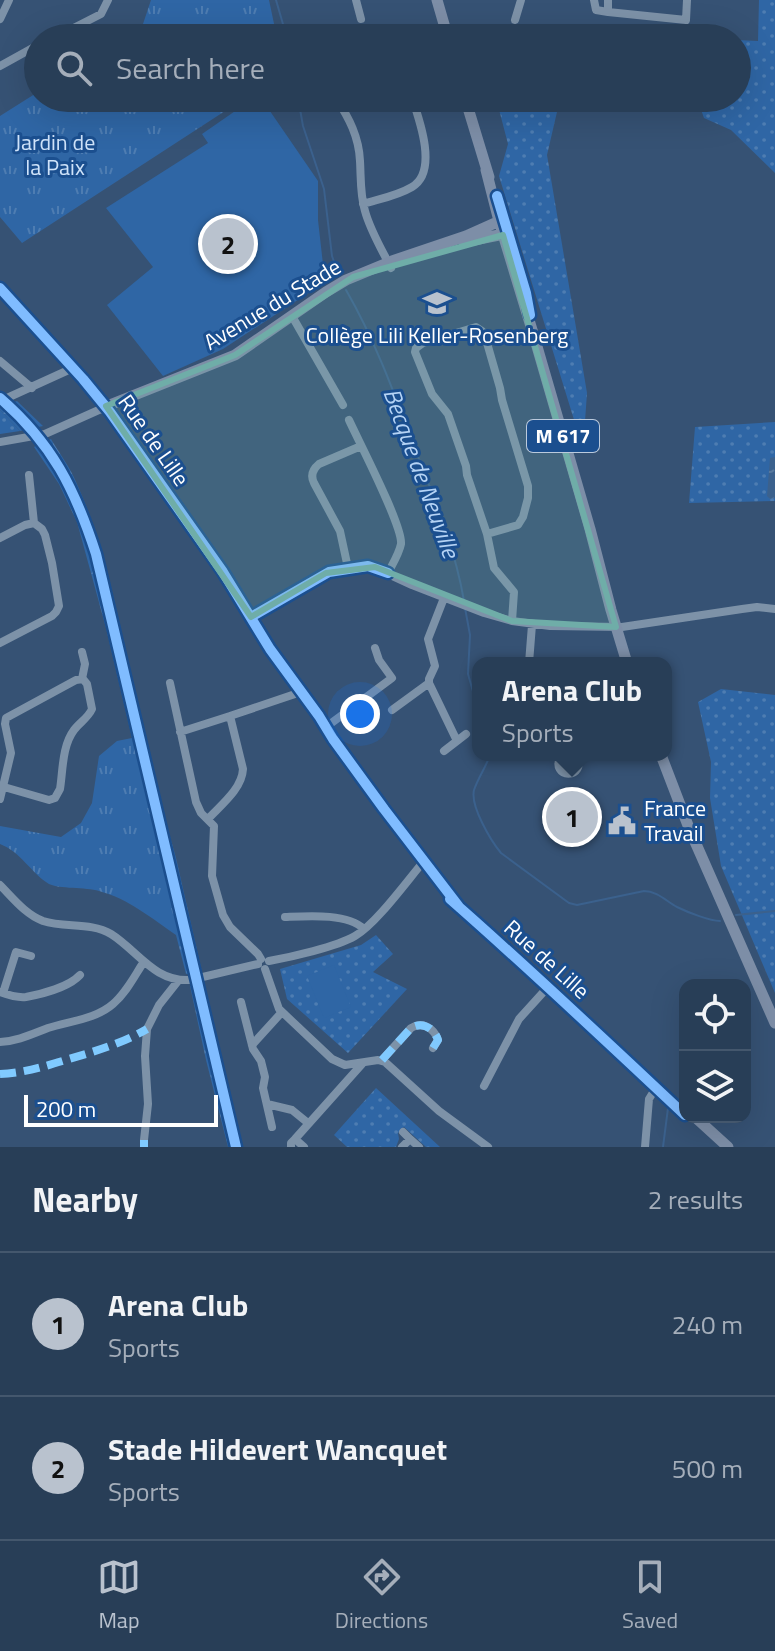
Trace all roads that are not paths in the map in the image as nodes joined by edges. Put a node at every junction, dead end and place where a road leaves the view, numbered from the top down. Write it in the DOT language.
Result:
graph roads {
  1 [pos="9,0"];
  2 [pos="108,0"];
  3 [pos="356,0"];
  4 [pos="437,0"];
  5 [pos="521,0"];
  6 [pos="594,0"];
  7 [pos="608,0"];
  8 [pos="687,0"];
  9 [pos="608,12"];
  10 [pos="0,19"];
  11 [pos="361,19"];
  12 [pos="515,20"];
  13 [pos="81,24"];
  14 [pos="444,24"];
  15 [pos="24,53"];
  16 [pos="0,66"];
  17 [pos="345,112"];
  18 [pos="416,112"];
  19 [pos="469,112"];
  20 [pos="363,204"];
  21 [pos="502,220"];
  22 [pos="506,234"];
  23 [pos="389,265"];
  24 [pos="0,288"];
  25 [pos="0,296"];
  26 [pos="292,316"];
  27 [pos="0,361"];
  28 [pos="71,369"];
  29 [pos="32,388"];
  30 [pos="7,398"];
  31 [pos="343,405"];
  32 [pos="103,408"];
  33 [pos="349,420"];
  34 [pos="0,442"];
  35 [pos="361,446"];
  36 [pos="29,475"];
  37 [pos="34,523"];
  38 [pos="487,534"];
  39 [pos="0,538"];
  40 [pos="348,568"];
  41 [pos="388,573"];
  42 [pos="448,600"];
  43 [pos="775,609"];
  44 [pos="251,617"];
  45 [pos="512,621"];
  46 [pos="532,625"];
  47 [pos="619,627"];
  48 [pos="257,629"];
  49 [pos="0,643"];
  50 [pos="375,648"];
  51 [pos="82,652"];
  52 [pos="529,657"];
  53 [pos="626,657"];
  54 [pos="632,657"];
  55 [pos="82,679"];
  56 [pos="170,683"];
  57 [pos="429,683"];
  58 [pos="298,693"];
  59 [pos="392,710"];
  60 [pos="230,716"];
  61 [pos="2,720"];
  62 [pos="326,727"];
  63 [pos="180,732"];
  64 [pos="466,734"];
  65 [pos="333,739"];
  66 [pos="457,741"];
  67 [pos="444,751"];
  68 [pos="559,761"];
  69 [pos="579,761"];
  70 [pos="663,761"];
  71 [pos="4,787"];
  72 [pos="0,799"];
  73 [pos="208,819"];
  74 [pos="422,863"];
  75 [pos="0,885"];
  76 [pos="285,917"];
  77 [pos="364,929"];
  78 [pos="31,956"];
  79 [pos="143,963"];
  80 [pos="263,963"];
  81 [pos="80,975"];
  82 [pos="178,981"];
  83 [pos="548,987"];
  84 [pos="2,992"];
  85 [pos="241,1002"];
  86 [pos="282,1012"];
  87 [pos="775,1023"];
  88 [pos="0,1042"];
  89 [pos="252,1045"];
  90 [pos="433,1048"];
  91 [pos="382,1060"];
  92 [pos="362,1064"];
  93 [pos="484,1086"];
  94 [pos="657,1086"];
  95 [pos="679,1103"];
  96 [pos="267,1104"];
  97 [pos="679,1109"];
  98 [pos="308,1123"];
  99 [pos="694,1123"];
  100 [pos="702,1123"];
  101 [pos="272,1127"];
  102 [pos="144,1140"];
  103 [pos="293,1143"];
  104 [pos="304,1147"];
  105 [pos="402,1147"];
  106 [pos="419,1147"];
  107 [pos="488,1147"];
  108 [pos="645,1147"];
  109 [pos="720,1147"];
  110 [pos="728,1147"];
  1 -- 10 [label="street"];
  2 -- 13 [label="street"];
  3 -- 11 [label="street"];
  4 -- 14 [label="main road"];
  5 -- 12 [label="street"];
  6 -- 9 [label="street"];
  7 -- 9 [label="street"];
  8 -- 9 [label="street"];
  15 -- 16 [label="street"];
  17 -- 20 [label="street"];
  18 -- 20 [label="street"];
  19 -- 21 [label="main road, M 617"];
  20 -- 23 [label="street"];
  21 -- 22 [label="main road, M 617"];
  21 -- 23 [label="main road, Avenue du Stade"];
  22 -- 23 [label="main road"];
  22 -- 47 [label="main road, M 617"];
  23 -- 26 [label="main road, Avenue du Stade"];
  24 -- 28 [label="main road, Rue de Lille"];
  25 -- 28 [label="main road, Rue de Lille"];
  26 -- 31 [label="street"];
  26 -- 32 [label="main road, Avenue du Stade"];
  27 -- 29 [label="street"];
  28 -- 29 [label="street"];
  28 -- 32 [label="main road, Rue de Lille"];
  29 -- 30 [label="street"];
  32 -- 34 [label="street"];
  32 -- 44 [label="main road, Rue de Lille"];
  32 -- 48 [label="main road, Rue de Lille"];
  33 -- 35 [label="street"];
  35 -- 40 [label="street"];
  35 -- 41 [label="street"];
  36 -- 37 [label="street"];
  37 -- 39 [label="street"];
  37 -- 49 [label="street"];
  38 -- 38 [label="street"];
  38 -- 45 [label="street"];
  40 -- 41 [label="street"];
  40 -- 44 [label="street"];
  41 -- 42 [label="street"];
  42 -- 45 [label="street"];
  42 -- 57 [label="street"];
  43 -- 47 [label="street"];
  44 -- 48 [label="main road, Rue de Lille"];
  45 -- 46 [label="street"];
  46 -- 47 [label="street"];
  46 -- 52 [label="street"];
  47 -- 53 [label="main road, M 617"];
  47 -- 54 [label="main road, M 617"];
  48 -- 58 [label="main road, Rue de Lille"];
  50 -- 62 [label="street"];
  51 -- 55 [label="street"];
  55 -- 61 [label="street"];
  55 -- 71 [label="street"];
  56 -- 63 [label="street"];
  57 -- 59 [label="street"];
  57 -- 66 [label="street"];
  58 -- 60 [label="street"];
  58 -- 62 [label="main road, Rue de Lille"];
  58 -- 65 [label="main road, Rue de Lille"];
  60 -- 63 [label="street"];
  60 -- 73 [label="street"];
  61 -- 71 [label="street"];
  62 -- 65 [label="main road, Rue de Lille"];
  63 -- 73 [label="street"];
  64 -- 66 [label="street"];
  65 -- 74 [label="main road, Rue de Lille"];
  66 -- 67 [label="street"];
  68 -- 69 [label="street"];
  70 -- 87 [label="main road"];
  71 -- 72 [label="street"];
  73 -- 80 [label="street"];
  74 -- 77 [label="street"];
  74 -- 83 [label="main road, Rue de Lille"];
  75 -- 79 [label="street"];
  76 -- 77 [label="street"];
  77 -- 80 [label="street"];
  78 -- 84 [label="street"];
  79 -- 82 [label="street"];
  79 -- 88 [label="street"];
  80 -- 82 [label="street"];
  80 -- 86 [label="street"];
  81 -- 84 [label="street"];
  82 -- 102 [label="street"];
  83 -- 93 [label="street"];
  83 -- 94 [label="main road, Rue de Lille"];
  85 -- 89 [label="street"];
  86 -- 89 [label="street"];
  86 -- 92 [label="street"];
  89 -- 96 [label="street"];
  90 -- 91 [label="street"];
  91 -- 92 [label="street"];
  91 -- 107 [label="street"];
  92 -- 98 [label="street"];
  94 -- 95 [label="main road, Rue de Lille"];
  94 -- 97 [label="main road, Rue de Lille"];
  94 -- 108 [label="street"];
  96 -- 98 [label="street"];
  96 -- 101 [label="street"];
  98 -- 103 [label="street"];
  99 -- 109 [label="main road, Rue de Lille"];
  100 -- 110 [label="main road"];
  103 -- 104 [label="street"];
  105 -- 106 [label="street"];
}
